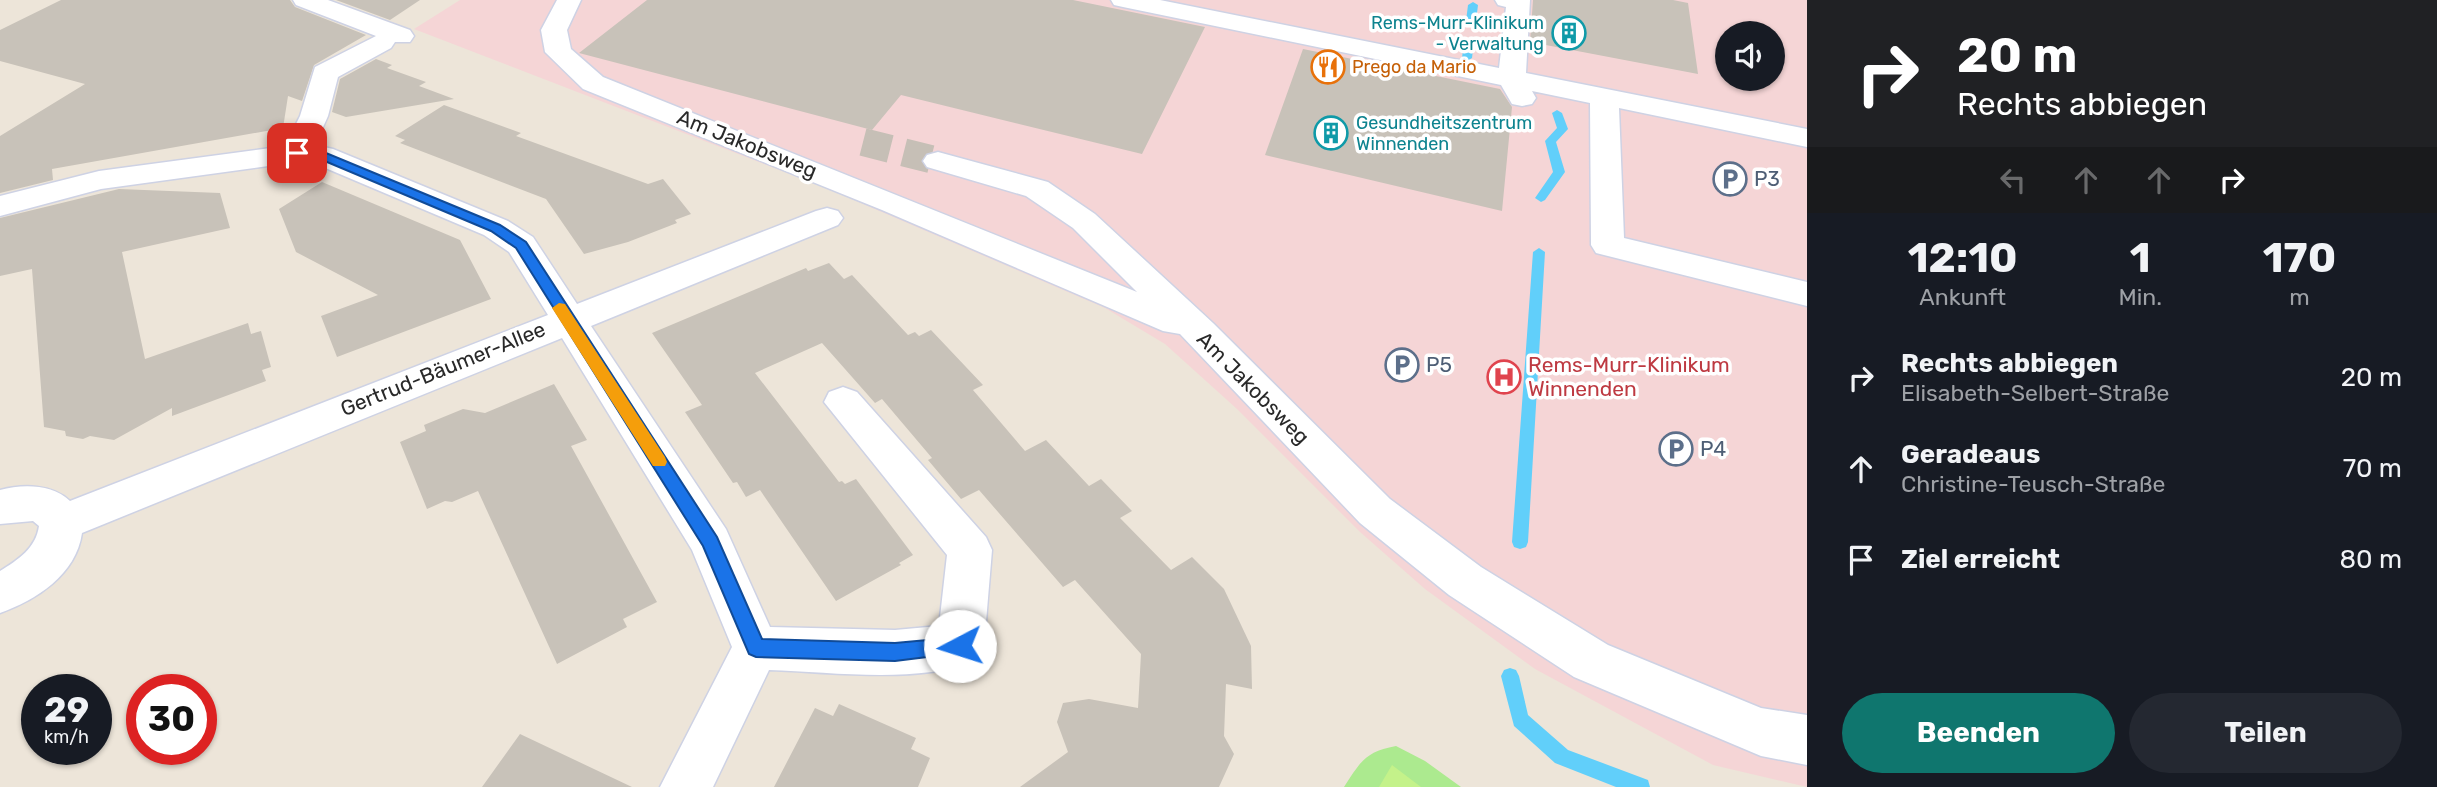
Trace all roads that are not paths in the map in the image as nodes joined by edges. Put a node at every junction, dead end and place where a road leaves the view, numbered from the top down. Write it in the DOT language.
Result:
graph roads {
  1 [pos="305,0"];
  2 [pos="1123,0"];
  3 [pos="1507,0"];
  4 [pos="570,2"];
  5 [pos="1517,88"];
  6 [pos="1604,97"];
  7 [pos="1807,138"];
  8 [pos="297,153"];
  9 [pos="938,161"];
  10 [pos="0,206"];
  11 [pos="827,218"];
  12 [pos="1807,294"];
  13 [pos="567,320"];
  14 [pos="1200,332"];
  15 [pos="843,402"];
  16 [pos="0,507"];
  17 [pos="61,523"];
  18 [pos="0,593"];
  19 [pos="756,648"];
  20 [pos="1807,740"];
  21 [pos="686,787"];
  1 -- 8 [label="street"];
  2 -- 5 [label="street"];
  3 -- 5 [label="street"];
  4 -- 14 [label="street, Am Jakobsweg"];
  5 -- 6 [label="street"];
  6 -- 7 [label="street"];
  6 -- 12 [label="street"];
  8 -- 10 [label="street"];
  8 -- 13 [label="street"];
  9 -- 14 [label="street"];
  11 -- 13 [label="street, Gertrud-Bäumer-Allee"];
  13 -- 17 [label="street, Gertrud-Bäumer-Allee"];
  13 -- 19 [label="street"];
  14 -- 20 [label="street, Am Jakobsweg"];
  15 -- 19 [label="street"];
  16 -- 17 [label="street"];
  17 -- 18 [label="street"];
  19 -- 21 [label="street"];
}
